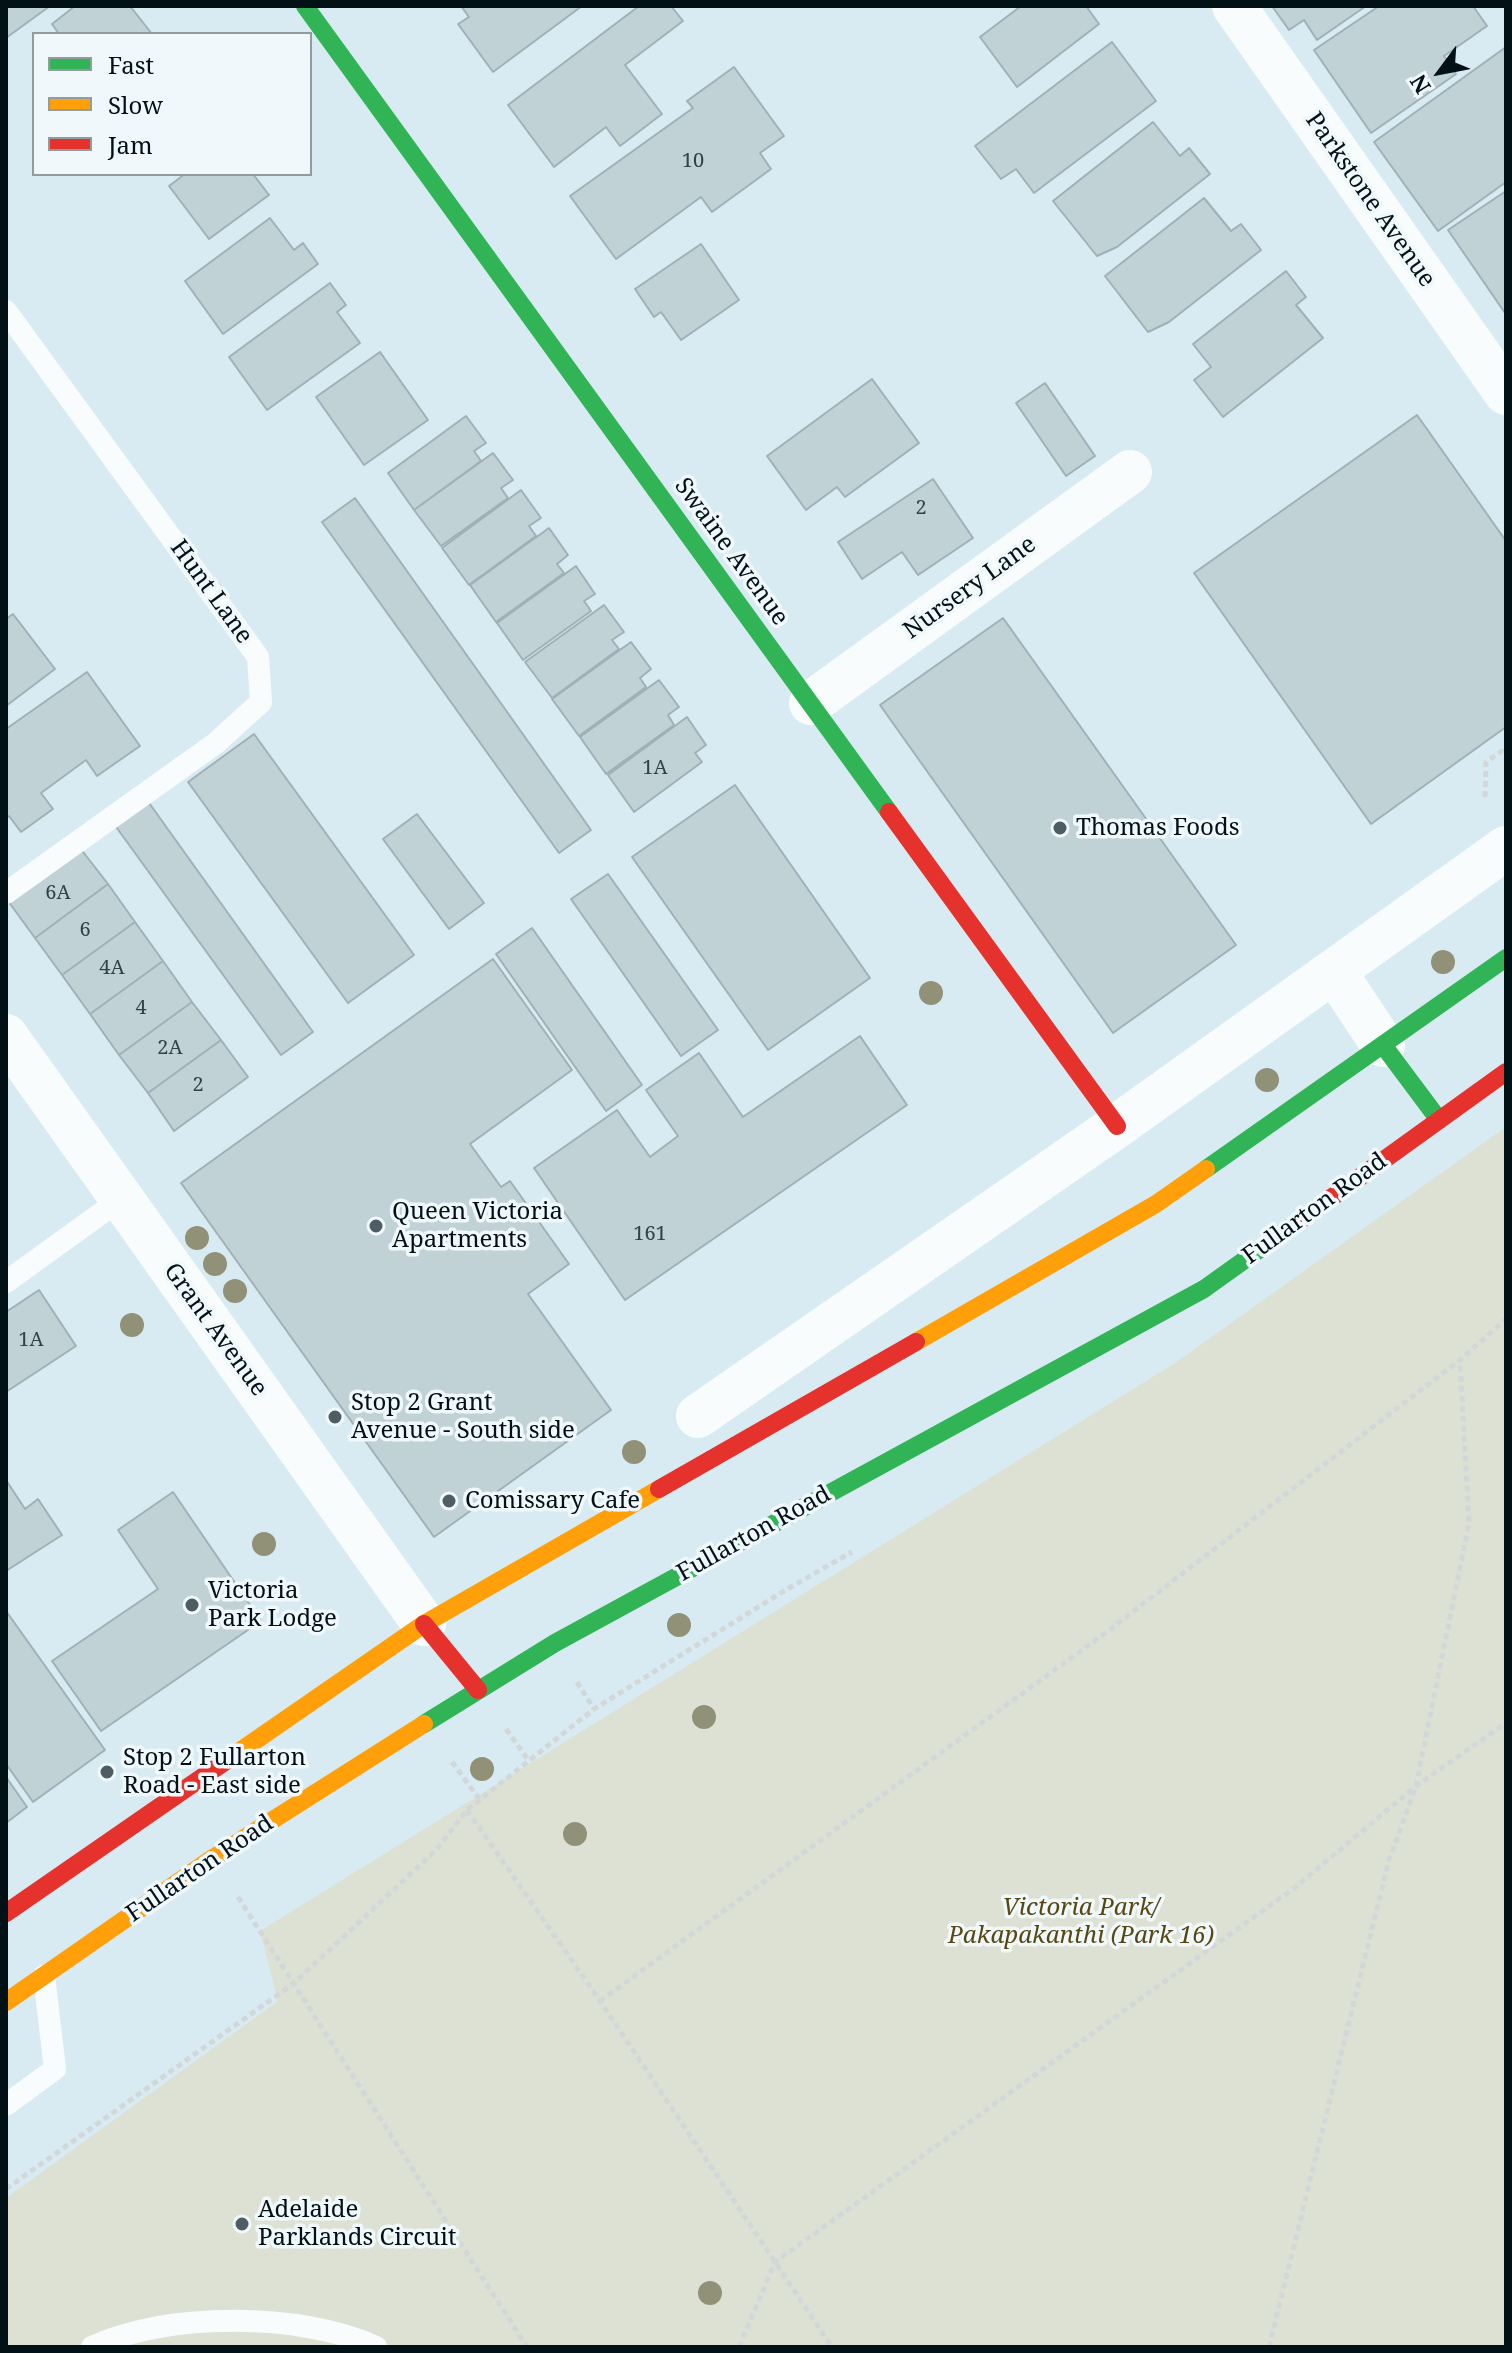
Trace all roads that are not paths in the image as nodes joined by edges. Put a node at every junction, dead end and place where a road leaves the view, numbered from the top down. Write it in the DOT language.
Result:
graph roads {
  1 [pos="305,6"];
  2 [pos="1234,6"];
  3 [pos="6,311"];
  4 [pos="1506,393"];
  5 [pos="1130,472"];
  6 [pos="811,703"];
  7 [pos="1506,848"];
  8 [pos="6,893"];
  9 [pos="1506,958"];
  10 [pos="1334,971"];
  11 [pos="6,1036"];
  12 [pos="1383,1045"];
  13 [pos="1506,1072"];
  14 [pos="1439,1120"];
  15 [pos="1117,1126"];
  16 [pos="121,1199"];
  17 [pos="6,1282"];
  18 [pos="698,1416"];
  19 [pos="424,1624"];
  20 [pos="478,1690"];
  21 [pos="6,1913"];
  22 [pos="44,1976"];
  23 [pos="6,2002"];
  24 [pos="6,2105"];
  25 [pos="92,2347"];
  26 [pos="376,2347"];
  1 -- 6 [label="main road, Swaine Avenue"];
  2 -- 4 [label="street, Parkstone Avenue"];
  3 -- 8 [label="lane, Hunt Lane"];
  5 -- 6 [label="street, Nursery Lane"];
  6 -- 15 [label="main road, Swaine Avenue"];
  7 -- 10 [label="street"];
  9 -- 12 [label="main road"];
  10 -- 12 [label="street"];
  10 -- 15 [label="street"];
  11 -- 16 [label="street, Grant Avenue"];
  12 -- 14 [label="main road"];
  12 -- 19 [label="main road"];
  13 -- 14 [label="main road, Fullarton Road"];
  14 -- 20 [label="main road, Fullarton Road"];
  15 -- 18 [label="street"];
  16 -- 17 [label="lane"];
  16 -- 19 [label="street, Grant Avenue"];
  19 -- 20 [label="main road"];
  19 -- 21 [label="main road"];
  20 -- 22 [label="main road, Fullarton Road"];
  22 -- 23 [label="main road, Fullarton Road"];
  22 -- 24 [label="lane"];
  25 -- 26 [label="lane"];
}
